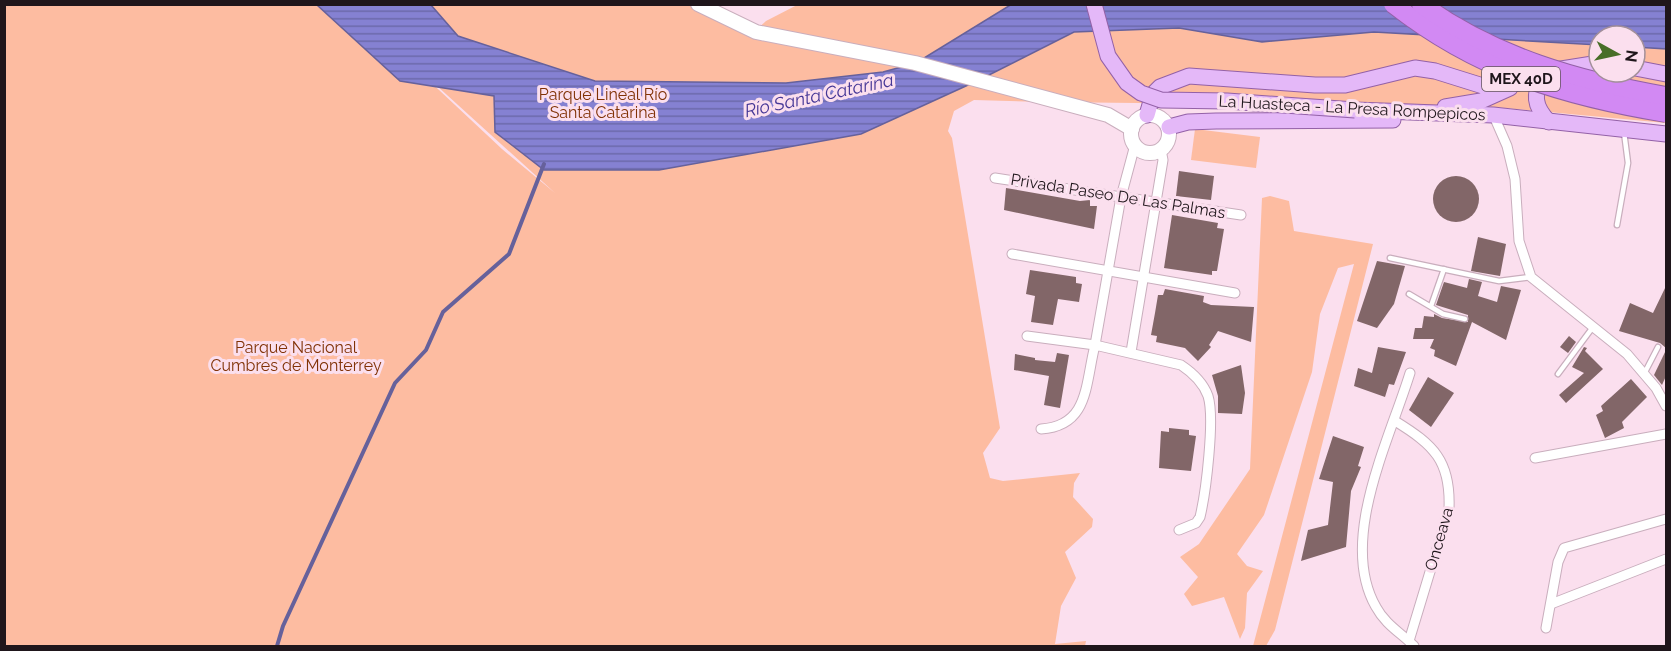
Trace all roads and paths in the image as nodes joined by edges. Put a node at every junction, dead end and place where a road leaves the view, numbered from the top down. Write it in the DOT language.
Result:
graph roads {
  1 [pos="698,4"];
  2 [pos="1094,4"];
  3 [pos="1101,4"];
  4 [pos="1393,4"];
  5 [pos="1421,4"];
  6 [pos="1587,65"];
  7 [pos="1647,70"];
  8 [pos="1542,74"];
  9 [pos="1666,74"];
  10 [pos="1518,83"];
  11 [pos="1666,96"];
  12 [pos="1481,101"];
  13 [pos="1355,107"];
  14 [pos="1666,113"];
  15 [pos="1147,115"];
  16 [pos="1449,115"];
  17 [pos="1493,115"];
  18 [pos="1549,122"];
  19 [pos="1169,127"];
  20 [pos="1131,129"];
  21 [pos="1623,129"];
  22 [pos="1666,134"];
  23 [pos="1134,145"];
  24 [pos="1161,150"];
  25 [pos="995,178"];
  26 [pos="1121,197"];
  27 [pos="1156,202"];
  28 [pos="1241,215"];
  29 [pos="1617,225"];
  30 [pos="1012,254"];
  31 [pos="1390,258"];
  32 [pos="1444,269"];
  33 [pos="1108,270"];
  34 [pos="1143,277"];
  35 [pos="1531,277"];
  36 [pos="1235,293"];
  37 [pos="1409,294"];
  38 [pos="1431,306"];
  39 [pos="1465,319"];
  40 [pos="1594,325"];
  41 [pos="1027,336"];
  42 [pos="1095,345"];
  43 [pos="1658,347"];
  44 [pos="1131,352"];
  45 [pos="1410,373"];
  46 [pos="1558,374"];
  47 [pos="1644,374"];
  48 [pos="1665,400"];
  49 [pos="1395,421"];
  50 [pos="1041,429"];
  51 [pos="1666,434"];
  52 [pos="1535,458"];
  53 [pos="1666,519"];
  54 [pos="1179,530"];
  55 [pos="1666,559"];
  56 [pos="1551,604"];
  57 [pos="1546,628"];
  58 [pos="1412,644"];
  1 -- 20 [label="street"];
  2 -- 13 [label="main road, La Huasteca - La Presa Rompepicos, bridge"];
  3 -- 13 [label="main road, La Huasteca - La Presa Rompepicos"];
  4 -- 14 [label="highway, MEX 40D, bridge"];
  5 -- 11 [label="highway, MEX 40D, bridge"];
  6 -- 8 [label="main road, La Huasteca - La Presa Rompepicos"];
  7 -- 9 [label="main road"];
  8 -- 10 [label="main road, La Huasteca - La Presa Rompepicos"];
  8 -- 18 [label="main road"];
  10 -- 12 [label="main road, La Huasteca - La Presa Rompepicos"];
  10 -- 15 [label="main road"];
  10 -- 17 [label="main road"];
  12 -- 13 [label="main road, La Huasteca - La Presa Rompepicos"];
  12 -- 17 [label="street"];
  13 -- 16 [label="main road, La Huasteca - La Presa Rompepicos"];
  15 -- 19 [label="street"];
  15 -- 20 [label="street"];
  16 -- 17 [label="main road, La Huasteca - La Presa Rompepicos"];
  16 -- 19 [label="main road"];
  17 -- 18 [label="main road, La Huasteca - La Presa Rompepicos"];
  17 -- 35 [label="street"];
  18 -- 21 [label="main road, La Huasteca - La Presa Rompepicos"];
  19 -- 24 [label="street"];
  20 -- 23 [label="street"];
  21 -- 22 [label="main road, La Huasteca - La Presa Rompepicos"];
  21 -- 29 [label="lane"];
  23 -- 24 [label="street"];
  23 -- 26 [label="street"];
  24 -- 27 [label="street"];
  25 -- 26 [label="street, Privada Paseo De Las Palmas"];
  26 -- 27 [label="street, Privada Paseo De Las Palmas"];
  26 -- 33 [label="street"];
  27 -- 28 [label="street, Privada Paseo De Las Palmas"];
  27 -- 34 [label="street"];
  30 -- 33 [label="street"];
  31 -- 32 [label="lane"];
  32 -- 35 [label="lane"];
  32 -- 38 [label="lane"];
  33 -- 34 [label="street"];
  33 -- 42 [label="street"];
  34 -- 36 [label="street"];
  34 -- 44 [label="street"];
  35 -- 40 [label="street"];
  37 -- 38 [label="lane"];
  38 -- 39 [label="lane"];
  40 -- 46 [label="lane"];
  40 -- 47 [label="street"];
  41 -- 42 [label="street"];
  42 -- 44 [label="street"];
  42 -- 50 [label="street"];
  43 -- 47 [label="lane"];
  44 -- 54 [label="street"];
  45 -- 49 [label="street, Onceava"];
  47 -- 48 [label="street"];
  49 -- 58 [label="street, Onceava"];
  49 -- 58 [label="street, Onceava"];
  51 -- 52 [label="street"];
  53 -- 56 [label="street"];
  55 -- 56 [label="street"];
  56 -- 57 [label="street"];
}
